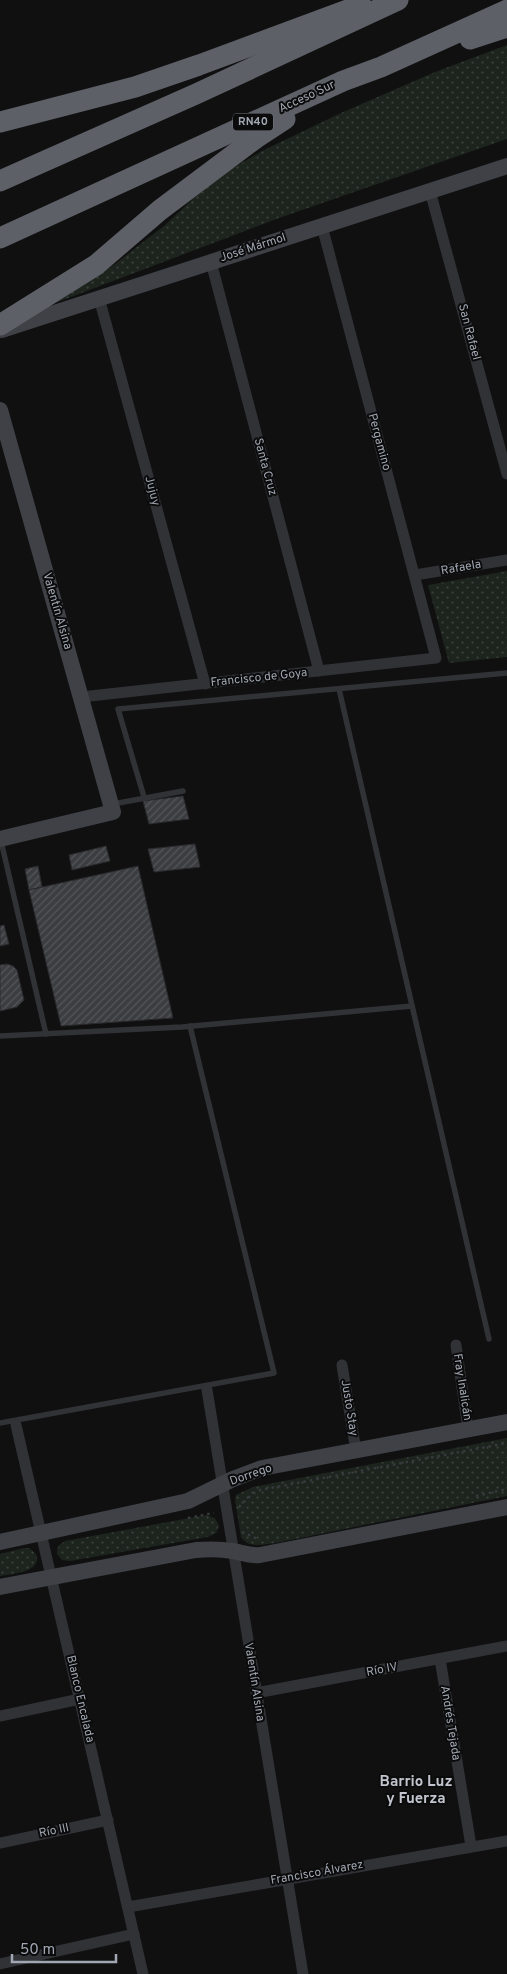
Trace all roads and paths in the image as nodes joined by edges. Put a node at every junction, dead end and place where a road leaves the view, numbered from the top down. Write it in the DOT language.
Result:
graph roads {
  1 [pos="376,0"];
  2 [pos="398,0"];
  3 [pos="507,10"];
  4 [pos="507,28"];
  5 [pos="381,67"];
  6 [pos="343,81"];
  7 [pos="0,122"];
  8 [pos="507,166"];
  9 [pos="0,181"];
  10 [pos="430,191"];
  11 [pos="322,226"];
  12 [pos="0,238"];
  13 [pos="211,262"];
  14 [pos="99,298"];
  15 [pos="0,325"];
  16 [pos="0,331"];
  17 [pos="0,410"];
  18 [pos="507,474"];
  19 [pos="507,560"];
  20 [pos="414,575"];
  21 [pos="436,658"];
  22 [pos="319,671"];
  23 [pos="507,673"];
  24 [pos="205,684"];
  25 [pos="339,689"];
  26 [pos="81,697"];
  27 [pos="183,790"];
  28 [pos="144,797"];
  29 [pos="112,808"];
  30 [pos="0,839"];
  31 [pos="412,1006"];
  32 [pos="190,1026"];
  33 [pos="46,1034"];
  34 [pos="0,1036"];
  35 [pos="489,1339"];
  36 [pos="456,1345"];
  37 [pos="342,1365"];
  38 [pos="207,1390"];
  39 [pos="507,1422"];
  40 [pos="0,1423"];
  41 [pos="16,1425"];
  42 [pos="468,1429"];
  43 [pos="507,1443"];
  44 [pos="356,1451"];
  45 [pos="223,1484"];
  46 [pos="507,1489"];
  47 [pos="473,1497"];
  48 [pos="507,1507"];
  49 [pos="228,1510"];
  50 [pos="182,1519"];
  51 [pos="231,1533"];
  52 [pos="41,1534"];
  53 [pos="261,1540"];
  54 [pos="0,1542"];
  55 [pos="234,1552"];
  56 [pos="51,1576"];
  57 [pos="0,1587"];
  58 [pos="507,1646"];
  59 [pos="440,1659"];
  60 [pos="256,1693"];
  61 [pos="80,1699"];
  62 [pos="0,1716"];
  63 [pos="108,1820"];
  64 [pos="507,1841"];
  65 [pos="0,1843"];
  66 [pos="471,1846"];
  67 [pos="287,1878"];
  68 [pos="128,1907"];
  69 [pos="134,1934"];
  70 [pos="4,1967"];
  71 [pos="143,1974"];
  72 [pos="303,1974"];
  1 -- 7 [label="highway"];
  2 -- 9 [label="highway"];
  3 -- 5 [label="highway, Acceso Sur / RN40"];
  4 -- 5 [label="highway"];
  5 -- 6 [label="highway, Acceso Sur / RN40"];
  6 -- 12 [label="highway, Acceso Sur / RN40"];
  6 -- 15 [label="highway"];
  8 -- 10 [label="street, José Mármol"];
  10 -- 11 [label="street, José Mármol"];
  10 -- 18 [label="street, San Rafael"];
  11 -- 13 [label="street, José Mármol"];
  11 -- 20 [label="street, Pergamino"];
  13 -- 14 [label="street, José Mármol"];
  13 -- 22 [label="street, Santa Cruz"];
  14 -- 16 [label="street, José Mármol"];
  14 -- 24 [label="street, Jujuy"];
  17 -- 26 [label="street, Valentín Alsina"];
  19 -- 20 [label="street, Rafaela"];
  20 -- 21 [label="street, Pergamino"];
  21 -- 22 [label="street, Francisco de Goya"];
  22 -- 24 [label="street, Francisco de Goya"];
  23 -- 25 [label="lane"];
  24 -- 26 [label="street, Francisco de Goya"];
  25 -- 28 [label="lane"];
  25 -- 31 [label="lane"];
  26 -- 29 [label="street, Valentín Alsina"];
  27 -- 28 [label="lane"];
  28 -- 29 [label="lane"];
  29 -- 30 [label="street"];
  30 -- 33 [label="lane"];
  31 -- 32 [label="lane"];
  31 -- 35 [label="lane"];
  32 -- 33 [label="lane"];
  32 -- 40 [label="lane"];
  33 -- 34 [label="lane"];
  36 -- 42 [label="street, Fray Inalicán"];
  37 -- 44 [label="street, Justo Stay"];
  38 -- 45 [label="street, Valentín Alsina"];
  39 -- 42 [label="street, Dorrego"];
  41 -- 52 [label="street, Blanco Encalada"];
  42 -- 44 [label="street, Dorrego"];
  43 -- 49 [label="path"];
  44 -- 45 [label="street, Dorrego"];
  45 -- 49 [label="street, Valentín Alsina"];
  45 -- 52 [label="street, Dorrego"];
  46 -- 47 [label="path"];
  48 -- 55 [label="street"];
  49 -- 50 [label="path"];
  49 -- 51 [label="street, Valentín Alsina"];
  51 -- 53 [label="path"];
  51 -- 55 [label="street, Valentín Alsina"];
  52 -- 54 [label="street, Dorrego"];
  52 -- 56 [label="street, Blanco Encalada"];
  55 -- 56 [label="street"];
  55 -- 60 [label="street, Valentín Alsina"];
  56 -- 57 [label="street"];
  56 -- 61 [label="street, Blanco Encalada"];
  58 -- 59 [label="street, Río IV"];
  59 -- 60 [label="street, Río IV"];
  59 -- 66 [label="street, Andrés Tejada"];
  60 -- 67 [label="street, Valentín Alsina"];
  61 -- 62 [label="street"];
  61 -- 63 [label="street, Blanco Encalada"];
  63 -- 65 [label="street, Río III"];
  63 -- 68 [label="street, Blanco Encalada"];
  64 -- 66 [label="street, Francisco Álvarez"];
  66 -- 67 [label="street, Francisco Álvarez"];
  67 -- 68 [label="street, Francisco Álvarez"];
  67 -- 72 [label="street, Valentín Alsina"];
  68 -- 69 [label="street, Blanco Encalada"];
  69 -- 70 [label="street"];
  69 -- 71 [label="street, Blanco Encalada"];
}
